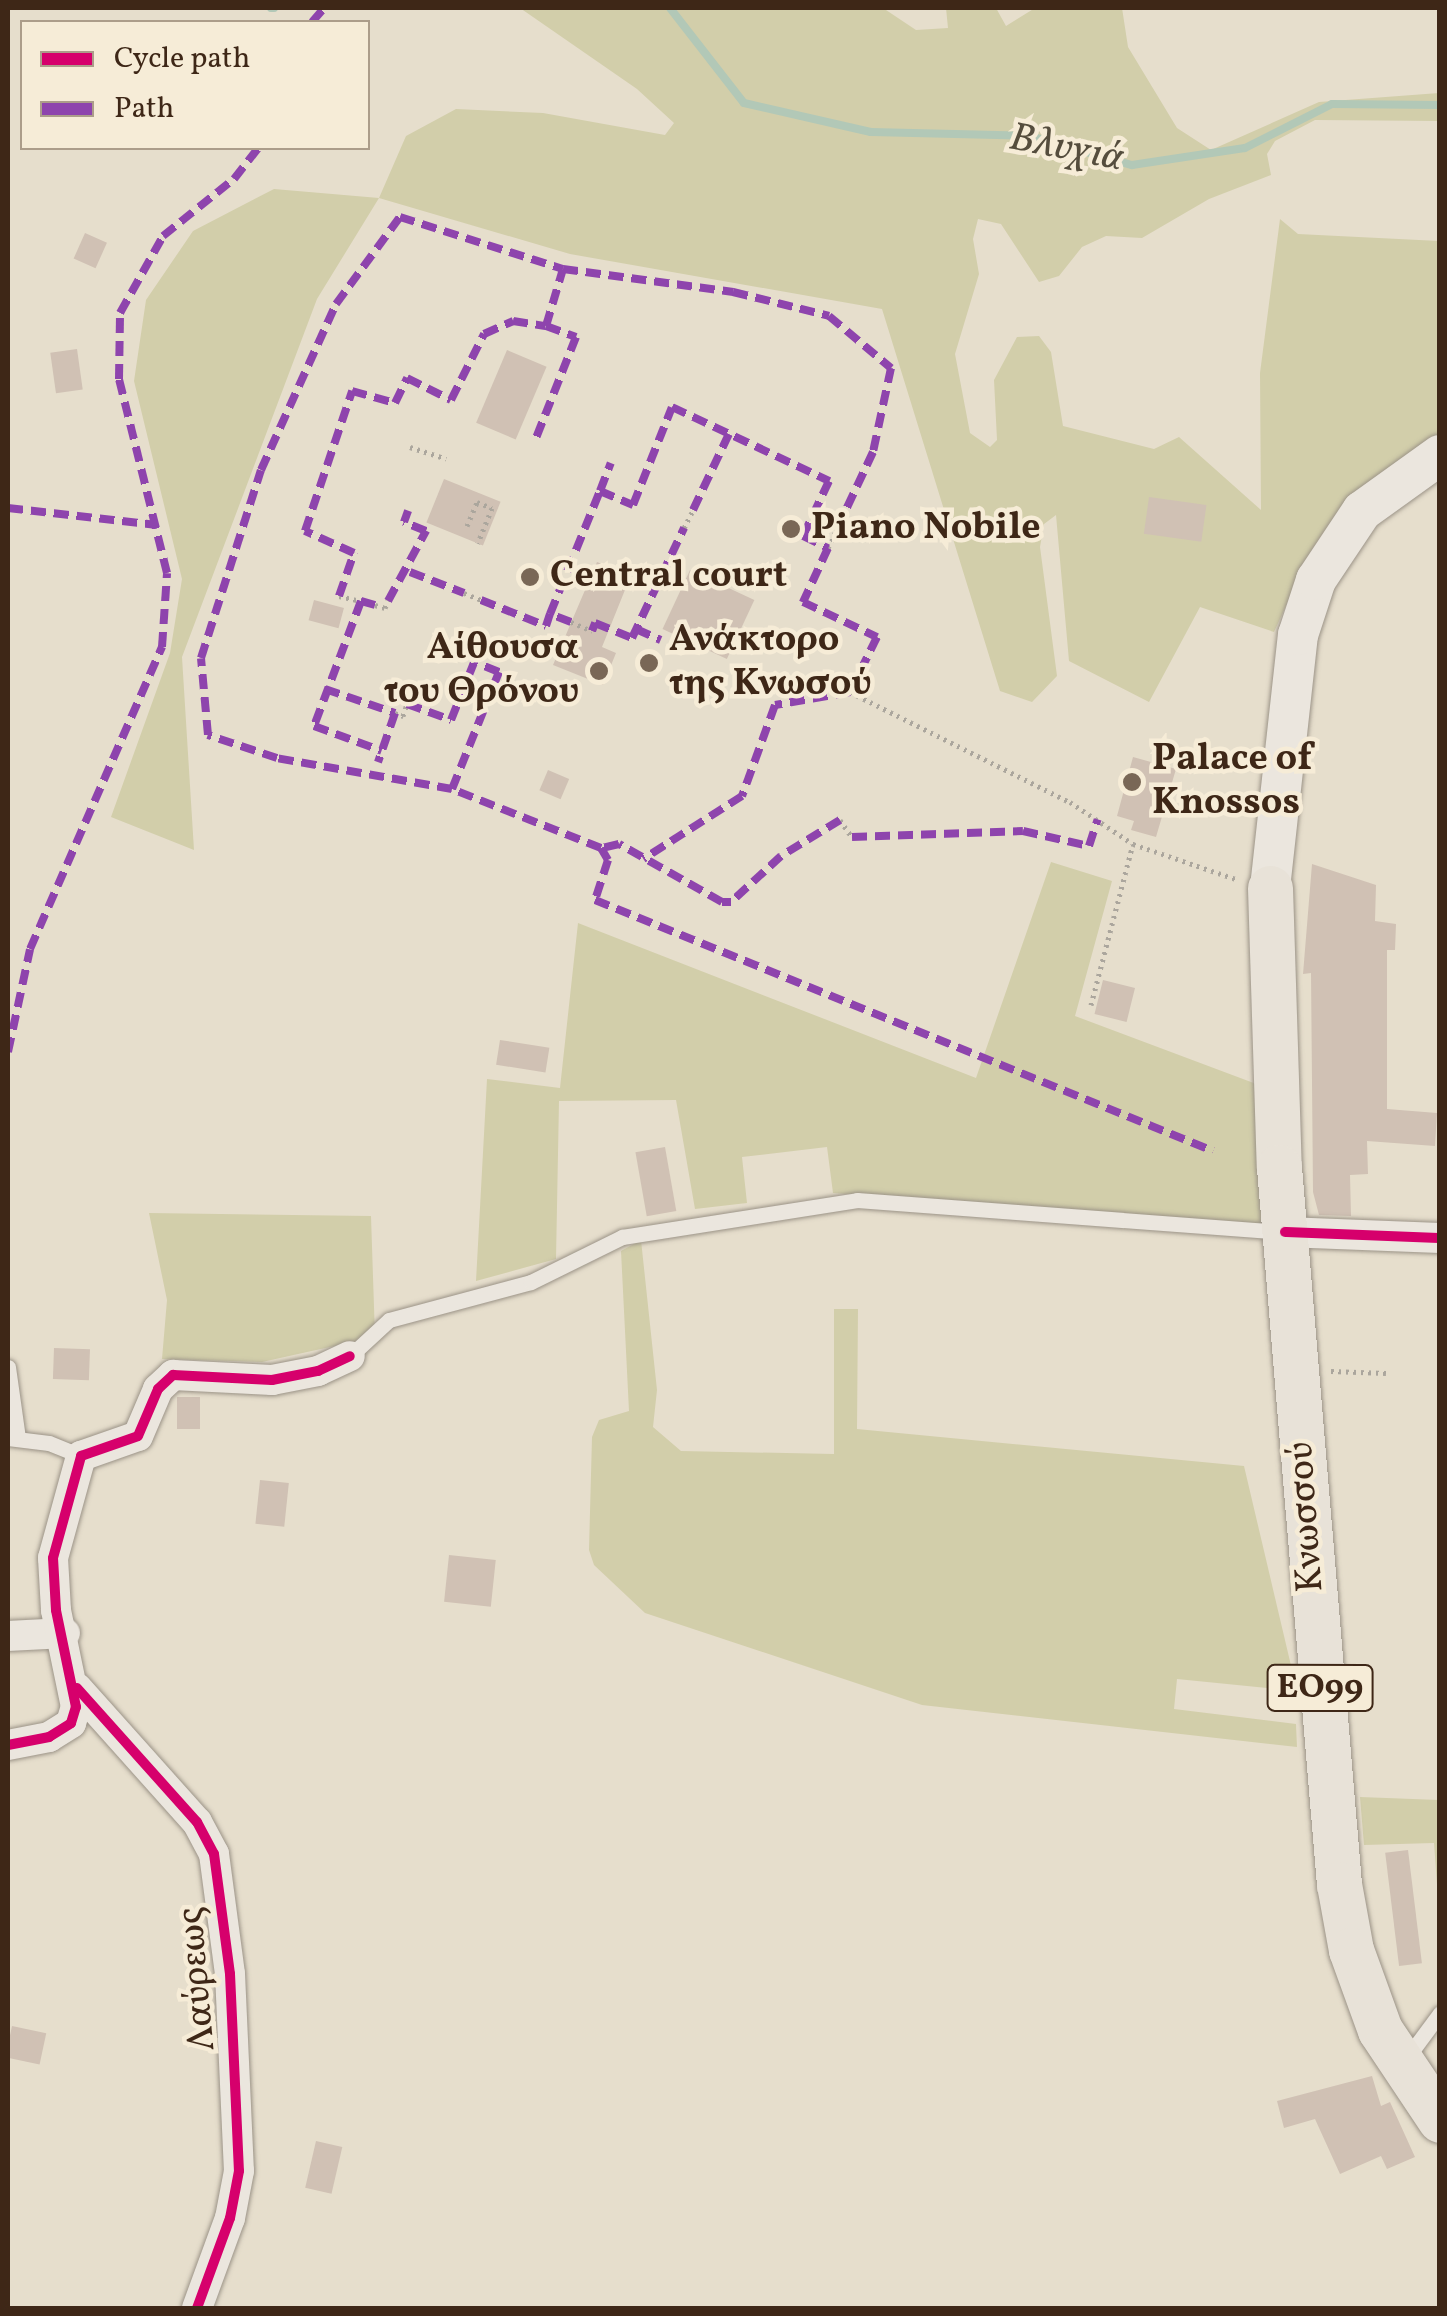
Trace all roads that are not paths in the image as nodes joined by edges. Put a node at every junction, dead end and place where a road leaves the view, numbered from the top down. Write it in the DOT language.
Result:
graph roads {
  1 [pos="1440,455"];
  2 [pos="1270,888"];
  3 [pos="1285,1232"];
  4 [pos="1440,1238"];
  5 [pos="350,1356"];
  6 [pos="8,1366"];
  7 [pos="13,1438"];
  8 [pos="81,1456"];
  9 [pos="65,1633"];
  10 [pos="8,1636"];
  11 [pos="77,1688"];
  12 [pos="8,1744"];
  13 [pos="1440,2013"];
  14 [pos="1401,2066"];
  15 [pos="1440,2120"];
  16 [pos="198,2308"];
  1 -- 2 [label="main road"];
  2 -- 3 [label="main road, Κνωσσού / ΕΟ99"];
  3 -- 4 [label="street"];
  3 -- 5 [label="lane"];
  3 -- 14 [label="main road, Κνωσσού / ΕΟ99"];
  5 -- 8 [label="street"];
  6 -- 7 [label="lane"];
  7 -- 8 [label="lane"];
  8 -- 9 [label="street"];
  9 -- 10 [label="street"];
  9 -- 11 [label="street"];
  11 -- 12 [label="street"];
  11 -- 16 [label="street, Λαύρεως"];
  13 -- 14 [label="lane"];
  14 -- 15 [label="main road, Κνωσσού / ΕΟ99"];
}
